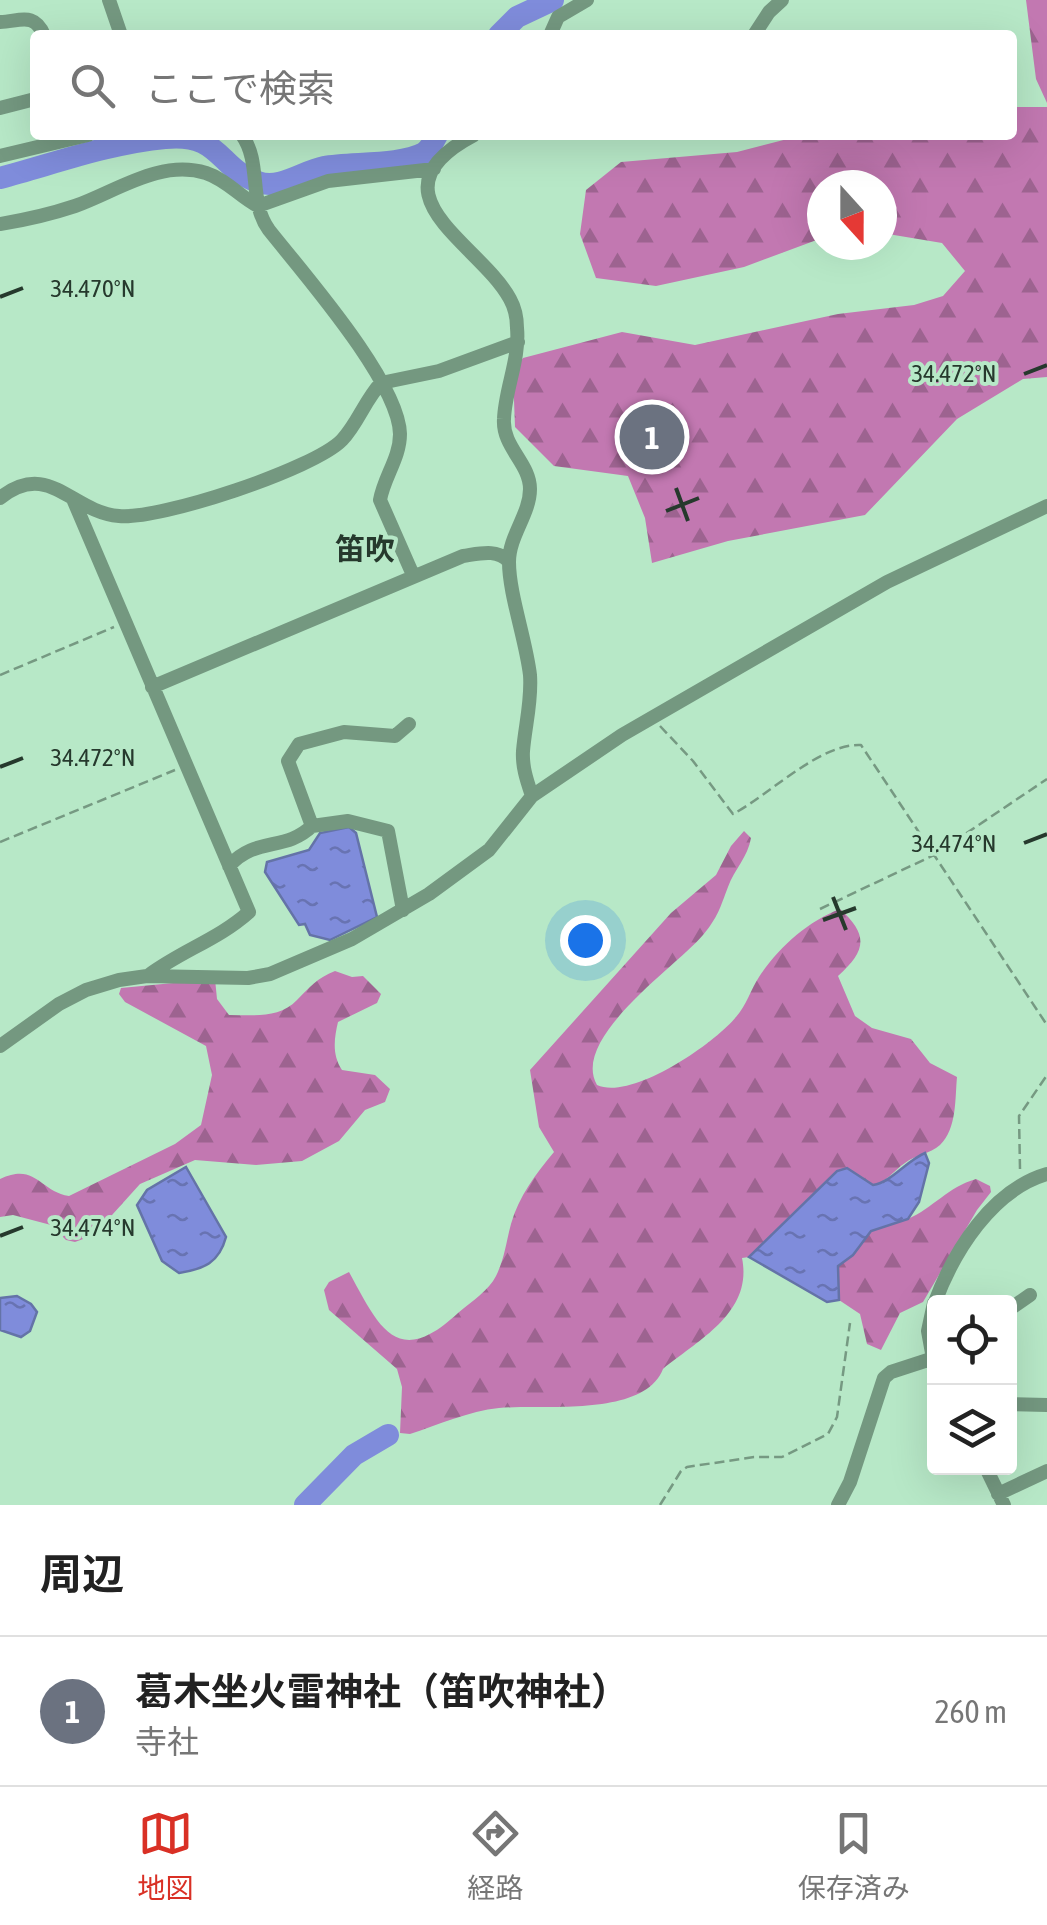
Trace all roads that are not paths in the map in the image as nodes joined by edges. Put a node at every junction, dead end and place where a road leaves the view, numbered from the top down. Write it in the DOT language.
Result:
graph roads {
  1 [pos="109,0"];
  2 [pos="587,0"];
  3 [pos="782,0"];
  4 [pos="0,22"];
  5 [pos="42,30"];
  6 [pos="119,30"];
  7 [pos="552,30"];
  8 [pos="757,30"];
  9 [pos="30,100"];
  10 [pos="0,108"];
  11 [pos="67,140"];
  12 [pos="244,140"];
  13 [pos="466,140"];
  14 [pos="0,156"];
  15 [pos="434,170"];
  16 [pos="258,201"];
  17 [pos="0,224"];
  18 [pos="518,342"];
  19 [pos="381,383"];
  20 [pos="0,498"];
  21 [pos="72,498"];
  22 [pos="1047,506"];
  23 [pos="509,562"];
  24 [pos="413,576"];
  25 [pos="152,687"];
  26 [pos="409,724"];
  27 [pos="532,796"];
  28 [pos="312,826"];
  29 [pos="229,866"];
  30 [pos="403,910"];
  31 [pos="147,976"];
  32 [pos="0,1046"];
  33 [pos="1047,1174"];
  34 [pos="1030,1294"];
  35 [pos="939,1295"];
  36 [pos="1017,1304"];
  37 [pos="927,1362"];
  38 [pos="1017,1404"];
  39 [pos="1047,1405"];
  40 [pos="1047,1471"];
  41 [pos="989,1475"];
  42 [pos="1001,1499"];
  43 [pos="838,1505"];
  1 -- 6 [label="street"];
  2 -- 7 [label="street"];
  3 -- 8 [label="street"];
  4 -- 5 [label="street"];
  9 -- 10 [label="street"];
  11 -- 14 [label="street"];
  12 -- 16 [label="street"];
  13 -- 15 [label="street"];
  15 -- 16 [label="street"];
  15 -- 18 [label="street"];
  16 -- 17 [label="street"];
  16 -- 19 [label="street"];
  18 -- 19 [label="street"];
  18 -- 23 [label="street"];
  19 -- 21 [label="street"];
  19 -- 24 [label="street"];
  20 -- 21 [label="street"];
  21 -- 25 [label="street"];
  22 -- 27 [label="street"];
  23 -- 24 [label="street"];
  23 -- 27 [label="street"];
  24 -- 25 [label="street"];
  25 -- 29 [label="street"];
  26 -- 28 [label="street"];
  27 -- 30 [label="street"];
  28 -- 29 [label="street"];
  28 -- 30 [label="street"];
  29 -- 31 [label="street"];
  30 -- 31 [label="street"];
  31 -- 32 [label="street"];
  33 -- 35 [label="street"];
  34 -- 36 [label="street"];
  37 -- 43 [label="street"];
  38 -- 39 [label="street"];
  40 -- 42 [label="street"];
  41 -- 42 [label="street"];
}
